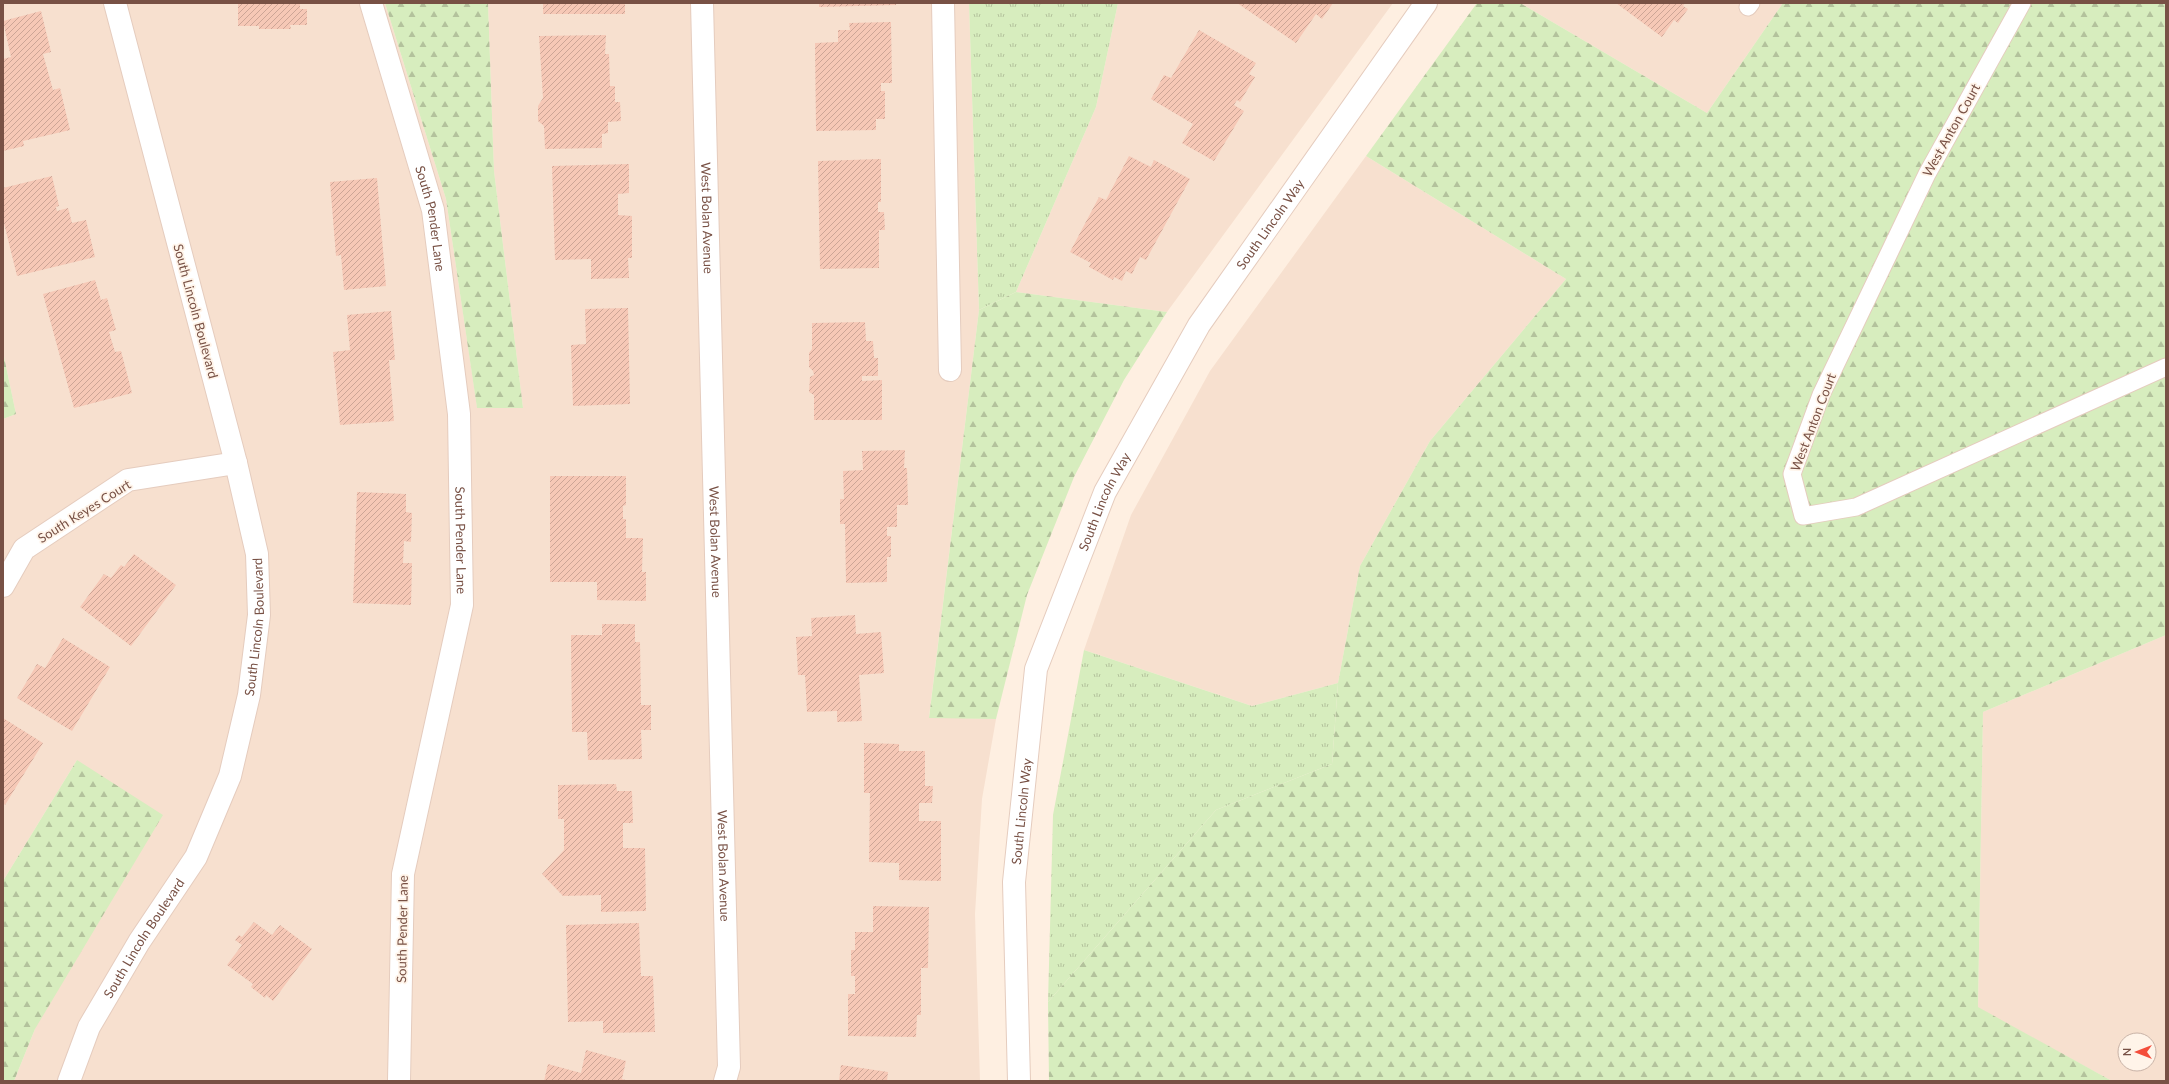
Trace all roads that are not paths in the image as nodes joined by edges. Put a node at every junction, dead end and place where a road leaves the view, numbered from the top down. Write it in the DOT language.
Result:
graph roads {
  1 [pos="115,3"];
  2 [pos="371,3"];
  3 [pos="702,3"];
  4 [pos="944,3"];
  5 [pos="1426,3"];
  6 [pos="2022,3"];
  7 [pos="2166,367"];
  8 [pos="950,370"];
  9 [pos="236,463"];
  10 [pos="3,586"];
  11 [pos="69,1081"];
  12 [pos="400,1081"];
  13 [pos="725,1081"];
  14 [pos="1019,1081"];
  1 -- 9 [label="street, South Lincoln Boulevard"];
  2 -- 12 [label="street, South Pender Lane"];
  3 -- 13 [label="street, West Bolan Avenue"];
  4 -- 8 [label="street"];
  5 -- 14 [label="street, South Lincoln Way"];
  6 -- 7 [label="lane, West Anton Court"];
  9 -- 10 [label="street, South Keyes Court"];
  9 -- 11 [label="street, South Lincoln Boulevard"];
}
